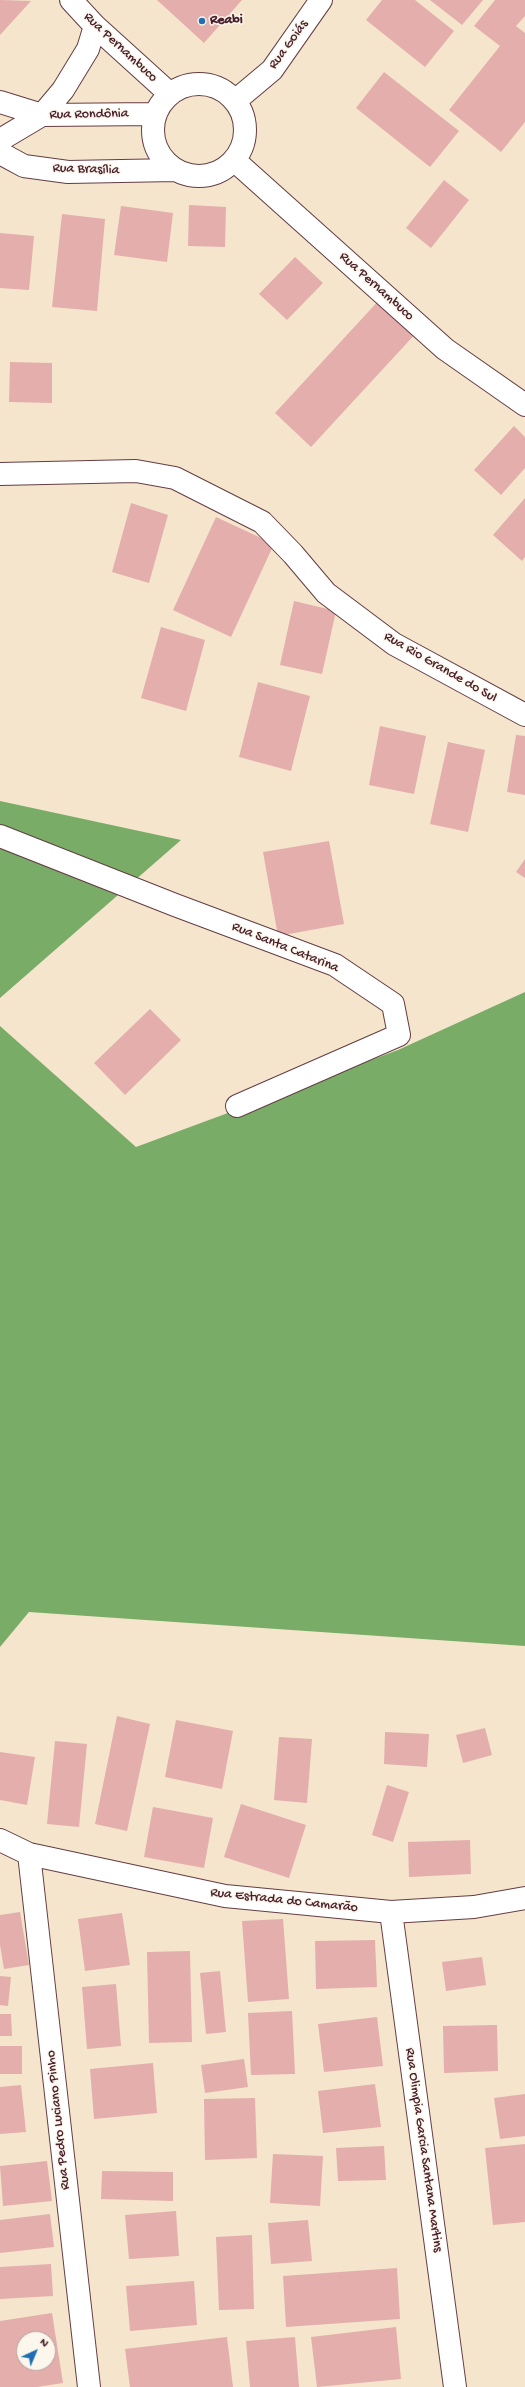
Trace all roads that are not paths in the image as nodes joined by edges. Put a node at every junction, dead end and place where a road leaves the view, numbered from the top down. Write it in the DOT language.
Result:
graph roads {
  1 [pos="71,0"];
  2 [pos="321,0"];
  3 [pos="95,26"];
  4 [pos="170,94"];
  5 [pos="235,101"];
  6 [pos="0,102"];
  7 [pos="156,114"];
  8 [pos="42,115"];
  9 [pos="0,140"];
  10 [pos="0,153"];
  11 [pos="234,160"];
  12 [pos="175,170"];
  13 [pos="525,405"];
  14 [pos="0,474"];
  15 [pos="525,715"];
  16 [pos="0,836"];
  17 [pos="238,1106"];
  18 [pos="0,1840"];
  19 [pos="29,1854"];
  20 [pos="525,1898"];
  21 [pos="390,1912"];
  22 [pos="89,2387"];
  23 [pos="455,2387"];
  1 -- 3 [label="street, Rua Pernambuco"];
  2 -- 5 [label="street, Rua Goiás"];
  3 -- 4 [label="street, Rua Pernambuco"];
  3 -- 8 [label="street"];
  4 -- 5 [label="street"];
  4 -- 7 [label="street"];
  5 -- 11 [label="street"];
  6 -- 8 [label="street, Rua Rondônia"];
  7 -- 8 [label="street, Rua Rondônia"];
  7 -- 12 [label="street"];
  8 -- 9 [label="street"];
  10 -- 12 [label="street, Rua Brasília"];
  11 -- 12 [label="street"];
  11 -- 13 [label="street, Rua Pernambuco"];
  14 -- 15 [label="street, Rua Rio Grande do Sul"];
  16 -- 17 [label="street, Rua Santa Catarina"];
  18 -- 19 [label="street, Rua Estrada do Camarão"];
  19 -- 21 [label="street, Rua Estrada do Camarão"];
  19 -- 22 [label="street, Rua Pedro Luciano Pinho"];
  20 -- 21 [label="street, Rua Estrada do Camarão"];
  21 -- 23 [label="street, Rua Olimpia Garcia Santana Martins"];
}
